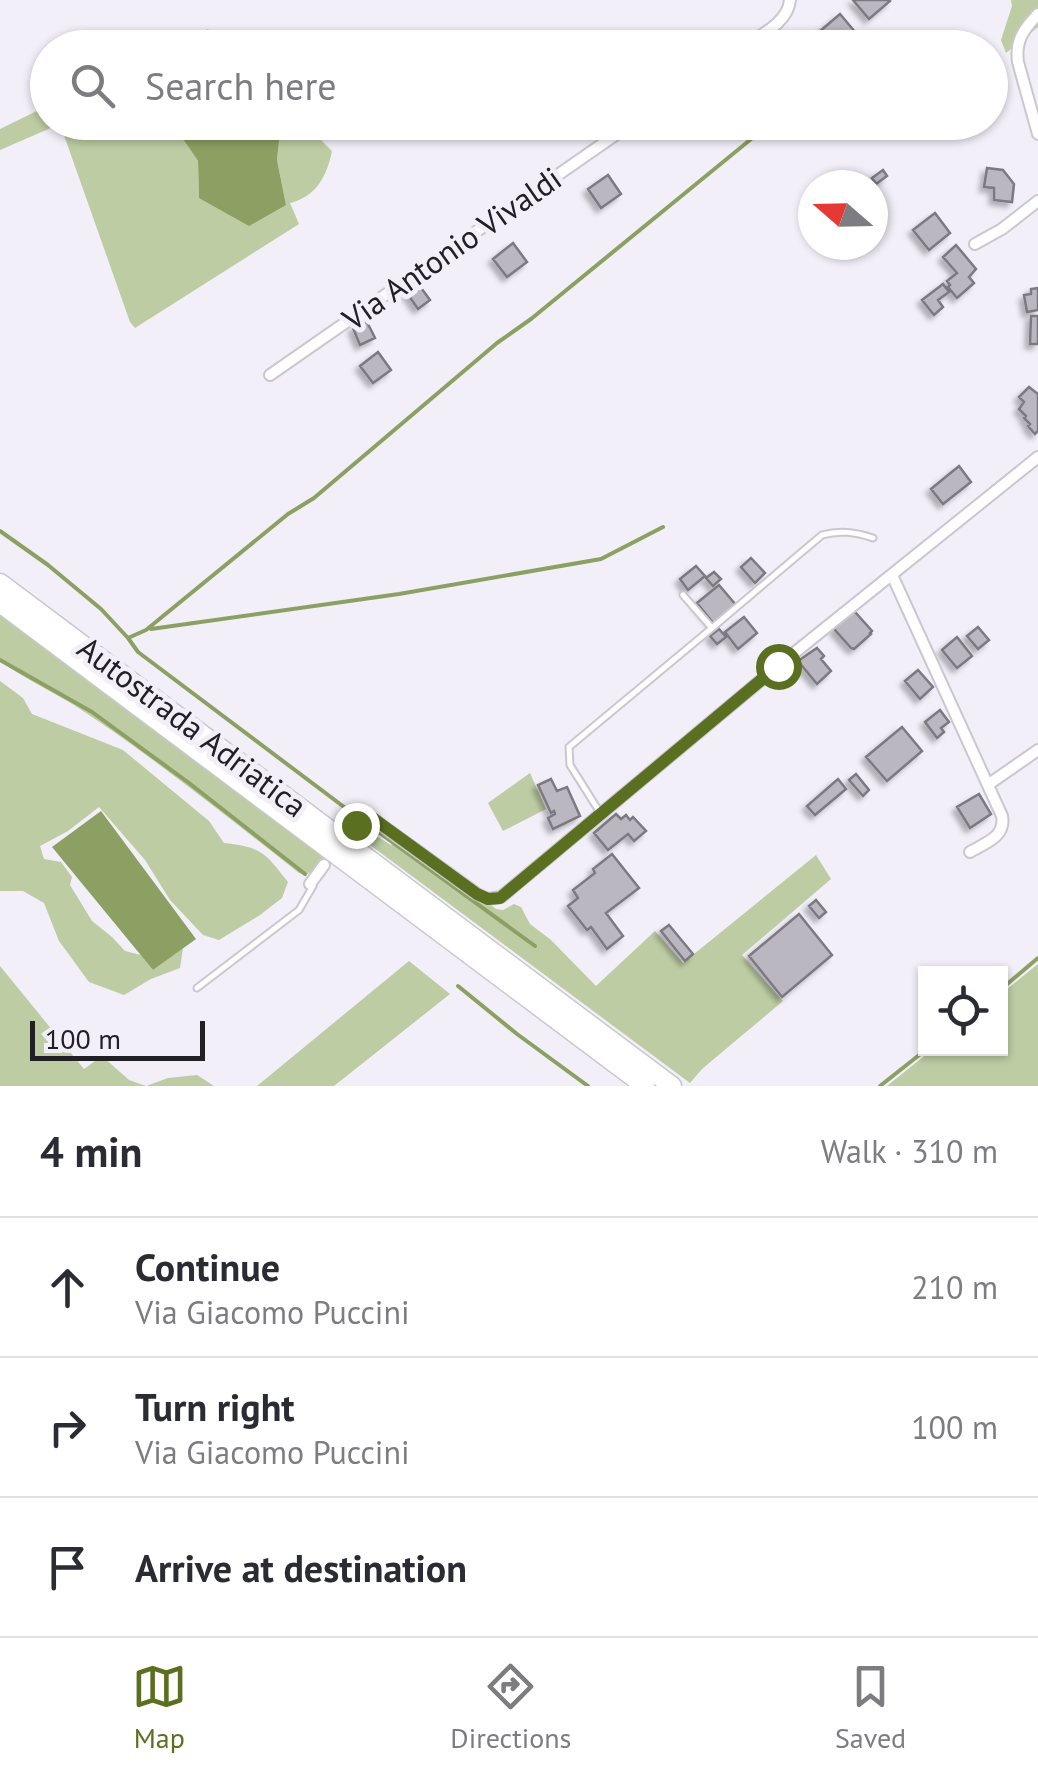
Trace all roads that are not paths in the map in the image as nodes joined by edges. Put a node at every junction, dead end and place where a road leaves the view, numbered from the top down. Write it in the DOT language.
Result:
graph roads {
  1 [pos="790,0"];
  2 [pos="1038,14"];
  3 [pos="767,30"];
  4 [pos="1038,134"];
  5 [pos="608,140"];
  6 [pos="1038,200"];
  7 [pos="975,244"];
  8 [pos="270,375"];
  9 [pos="1038,457"];
  10 [pos="873,538"];
  11 [pos="892,575"];
  12 [pos="0,583"];
  13 [pos="684,595"];
  14 [pos="0,603"];
  15 [pos="712,628"];
  16 [pos="1038,750"];
  17 [pos="988,784"];
  18 [pos="601,814"];
  19 [pos="351,832"];
  20 [pos="970,852"];
  21 [pos="324,865"];
  22 [pos="311,885"];
  23 [pos="197,988"];
  24 [pos="645,1086"];
  25 [pos="672,1086"];
  1 -- 3 [label="street"];
  2 -- 4 [label="street"];
  5 -- 8 [label="street, Via Antonio Vivaldi"];
  6 -- 7 [label="street"];
  9 -- 11 [label="street"];
  10 -- 15 [label="lane"];
  11 -- 17 [label="street"];
  11 -- 18 [label="street"];
  12 -- 25 [label="highway, Autostrada Adriatica"];
  13 -- 15 [label="lane"];
  14 -- 24 [label="highway, Autostrada Adriatica"];
  15 -- 18 [label="lane"];
  16 -- 17 [label="street"];
  17 -- 20 [label="street"];
  18 -- 19 [label="street"];
  21 -- 22 [label="street"];
  22 -- 23 [label="lane"];
}
